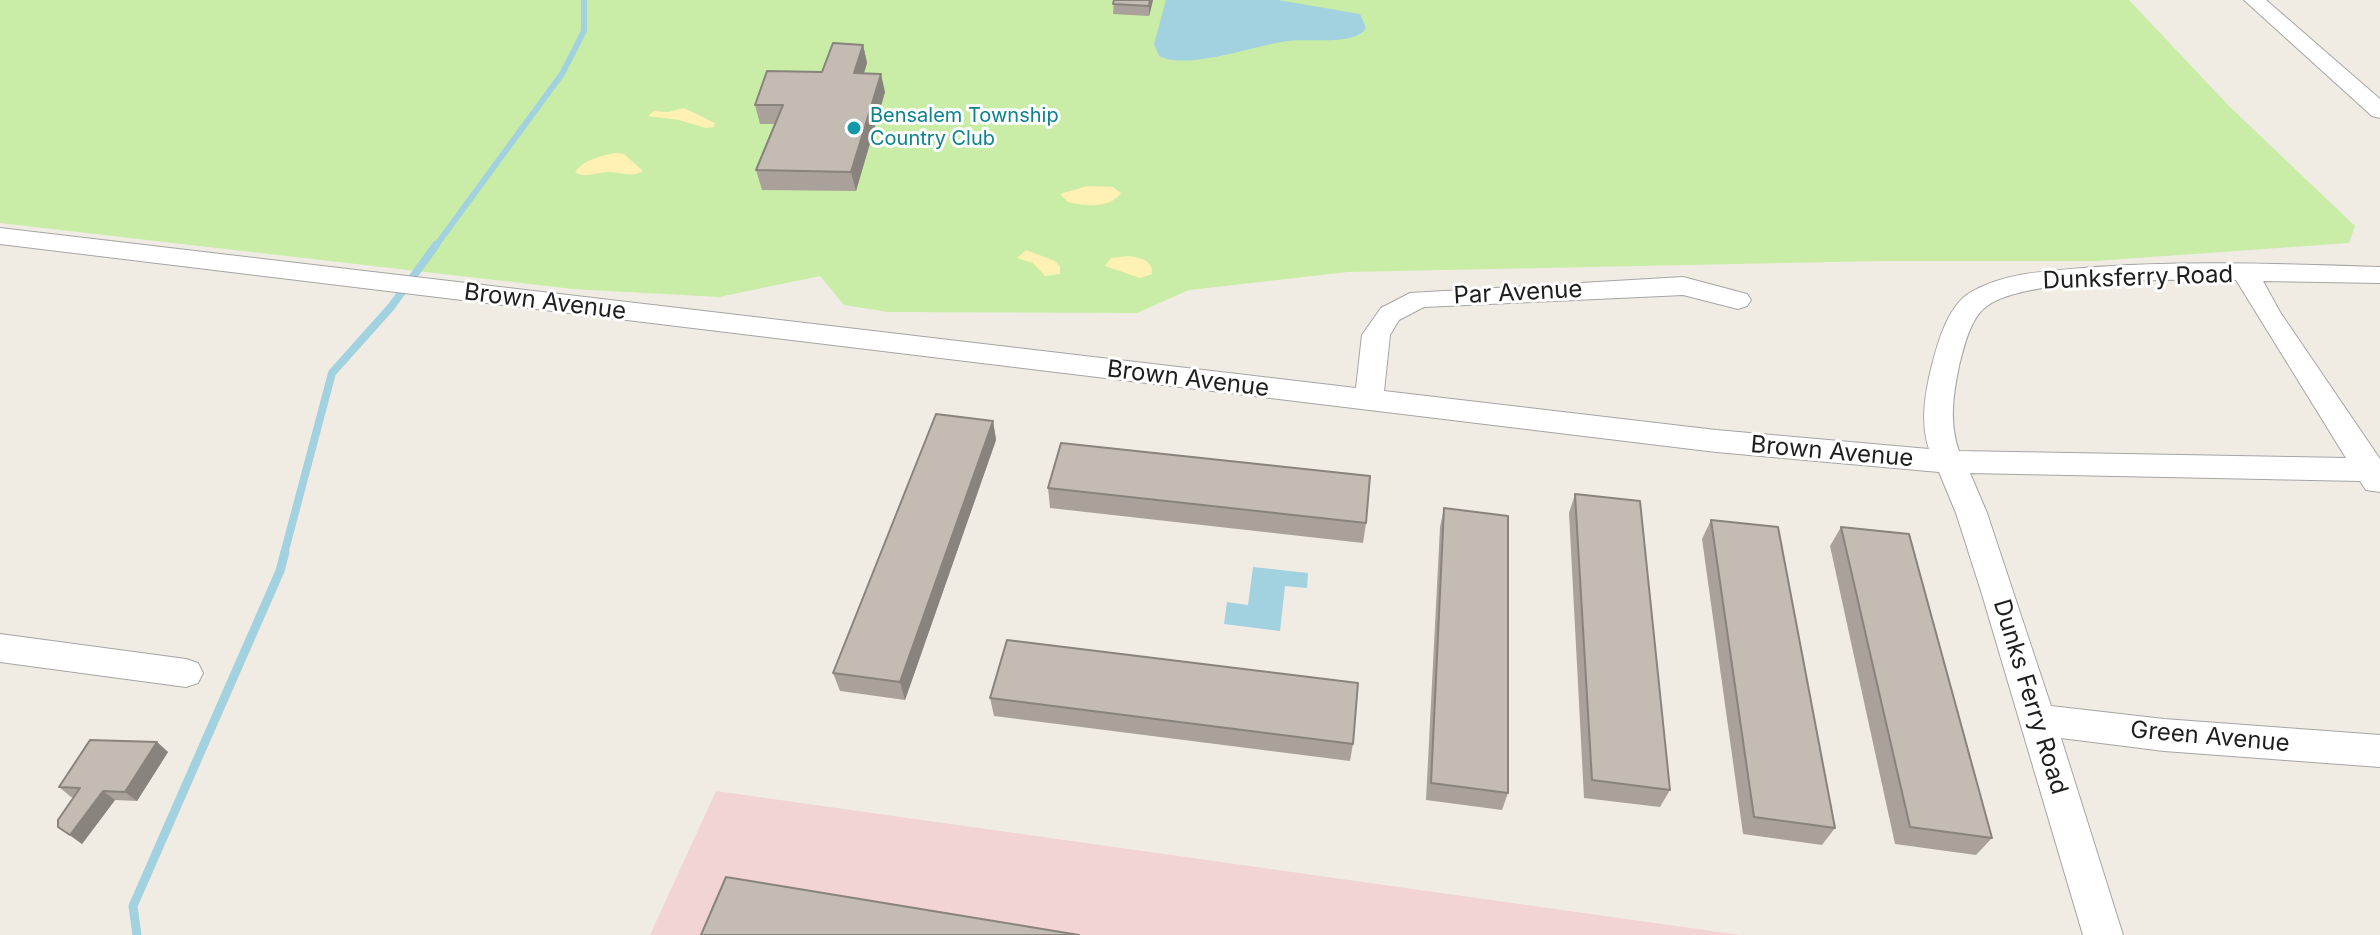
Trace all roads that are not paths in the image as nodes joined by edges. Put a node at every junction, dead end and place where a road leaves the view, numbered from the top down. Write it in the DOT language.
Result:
graph roads {
  1 [pos="2254,0"];
  2 [pos="2380,111"];
  3 [pos="0,236"];
  4 [pos="2246,274"];
  5 [pos="2380,275"];
  6 [pos="1738,300"];
  7 [pos="1369,400"];
  8 [pos="1950,462"];
  9 [pos="2376,475"];
  10 [pos="0,648"];
  11 [pos="186,673"];
  12 [pos="2039,720"];
  13 [pos="2380,751"];
  14 [pos="2103,935"];
  1 -- 2 [label="street"];
  3 -- 7 [label="street, Brown Avenue"];
  4 -- 5 [label="street, Dunksferry Road"];
  4 -- 8 [label="street, Dunksferry Road"];
  4 -- 9 [label="street"];
  6 -- 7 [label="street, Par Avenue"];
  7 -- 8 [label="street, Brown Avenue"];
  8 -- 9 [label="street, Brown Avenue"];
  8 -- 12 [label="street, Dunks Ferry Road"];
  10 -- 11 [label="street"];
  12 -- 13 [label="street, Green Avenue"];
  12 -- 14 [label="street, Dunks Ferry Road"];
}
